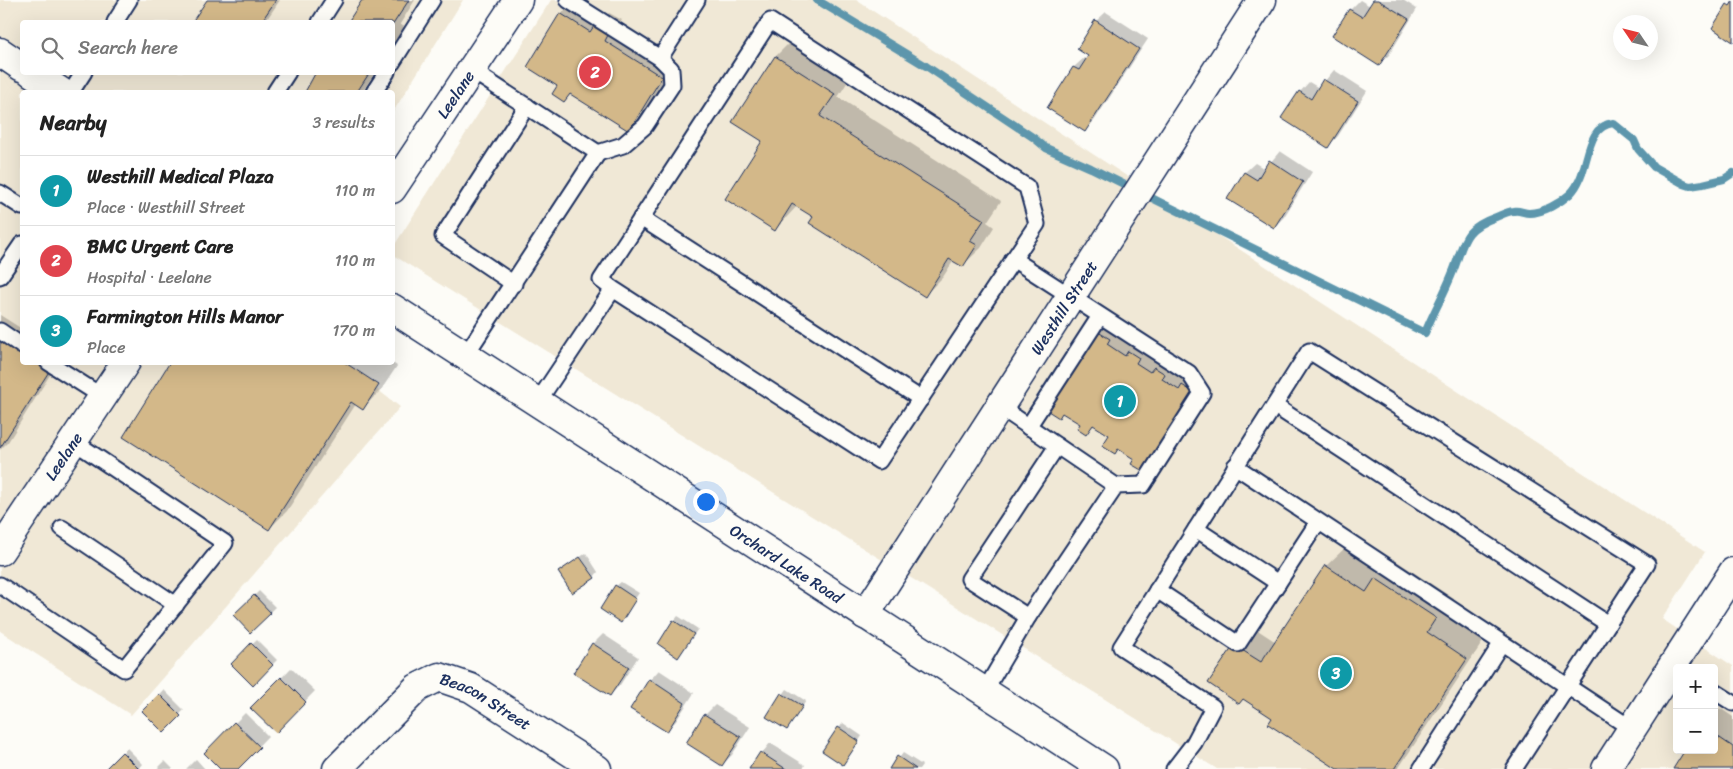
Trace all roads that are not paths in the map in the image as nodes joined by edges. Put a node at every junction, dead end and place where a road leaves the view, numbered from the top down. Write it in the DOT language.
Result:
graph roads {
  1 [pos="130,0"];
  2 [pos="334,0"];
  3 [pos="432,0"];
  4 [pos="518,0"];
  5 [pos="568,0"];
  6 [pos="697,0"];
  7 [pos="1262,0"];
  8 [pos="593,6"];
  9 [pos="116,20"];
  10 [pos="321,20"];
  11 [pos="0,52"];
  12 [pos="395,58"];
  13 [pos="660,58"];
  14 [pos="20,66"];
  15 [pos="471,70"];
  16 [pos="36,75"];
  17 [pos="82,75"];
  18 [pos="286,75"];
  19 [pos="385,75"];
  20 [pos="58,90"];
  21 [pos="72,90"];
  22 [pos="276,90"];
  23 [pos="375,90"];
  24 [pos="527,106"];
  25 [pos="598,153"];
  26 [pos="395,184"];
  27 [pos="0,193"];
  28 [pos="20,206"];
  29 [pos="641,218"];
  30 [pos="20,247"];
  31 [pos="1013,259"];
  32 [pos="0,276"];
  33 [pos="514,284"];
  34 [pos="613,289"];
  35 [pos="1070,297"];
  36 [pos="395,310"];
  37 [pos="1100,316"];
  38 [pos="0,332"];
  39 [pos="20,345"];
  40 [pos="465,356"];
  41 [pos="53,365"];
  42 [pos="124,365"];
  43 [pos="103,397"];
  44 [pos="921,399"];
  45 [pos="537,403"];
  46 [pos="1274,406"];
  47 [pos="1000,407"];
  48 [pos="1028,427"];
  49 [pos="73,441"];
  50 [pos="1057,446"];
  51 [pos="1235,466"];
  52 [pos="1116,486"];
  53 [pos="1318,522"];
  54 [pos="62,528"];
  55 [pos="1196,529"];
  56 [pos="0,551"];
  57 [pos="1733,572"];
  58 [pos="1278,583"];
  59 [pos="0,585"];
  60 [pos="1157,590"];
  61 [pos="176,605"];
  62 [pos="865,615"];
  63 [pos="1028,617"];
  64 [pos="1608,624"];
  65 [pos="1501,644"];
  66 [pos="1676,664"];
  67 [pos="1673,669"];
  68 [pos="1568,687"];
  69 [pos="984,692"];
  70 [pos="1718,694"];
  71 [pos="1733,703"];
  72 [pos="1632,729"];
  73 [pos="337,769"];
  74 [pos="597,769"];
  75 [pos="1104,769"];
  76 [pos="1174,769"];
  77 [pos="1421,769"];
  78 [pos="1514,769"];
  79 [pos="1606,769"];
  1 -- 9 [label="lane"];
  2 -- 10 [label="lane"];
  3 -- 12 [label="lane"];
  4 -- 15 [label="street, Leelane"];
  5 -- 8 [label="lane"];
  6 -- 13 [label="lane"];
  7 -- 35 [label="street, Westhill Street"];
  8 -- 13 [label="lane"];
  11 -- 14 [label="street"];
  13 -- 25 [label="lane"];
  15 -- 24 [label="lane"];
  15 -- 26 [label="street, Leelane"];
  16 -- 20 [label="street"];
  17 -- 21 [label="lane"];
  18 -- 22 [label="lane"];
  19 -- 23 [label="lane"];
  24 -- 25 [label="lane"];
  24 -- 33 [label="lane"];
  25 -- 33 [label="lane"];
  27 -- 28 [label="lane"];
  29 -- 31 [label="lane"];
  29 -- 34 [label="lane"];
  29 -- 44 [label="lane"];
  30 -- 32 [label="lane"];
  31 -- 35 [label="lane"];
  31 -- 44 [label="lane"];
  33 -- 40 [label="lane"];
  34 -- 44 [label="lane"];
  34 -- 45 [label="lane"];
  35 -- 37 [label="lane"];
  35 -- 47 [label="street, Westhill Street"];
  36 -- 40 [label="street, Orchard Lake Road"];
  37 -- 48 [label="lane"];
  37 -- 52 [label="lane"];
  38 -- 39 [label="lane"];
  40 -- 45 [label="street, Orchard Lake Road"];
  41 -- 43 [label="lane"];
  42 -- 43 [label="street, Leelane"];
  43 -- 49 [label="street, Leelane"];
  45 -- 62 [label="street, Orchard Lake Road"];
  46 -- 51 [label="lane"];
  46 -- 64 [label="lane"];
  46 -- 64 [label="lane"];
  47 -- 48 [label="lane"];
  47 -- 62 [label="street, Westhill Street"];
  48 -- 50 [label="lane"];
  49 -- 56 [label="street, Leelane"];
  49 -- 61 [label="lane"];
  50 -- 52 [label="lane"];
  50 -- 63 [label="lane"];
  51 -- 53 [label="lane"];
  51 -- 55 [label="lane"];
  52 -- 63 [label="lane"];
  53 -- 58 [label="lane"];
  53 -- 65 [label="lane"];
  54 -- 61 [label="lane"];
  55 -- 58 [label="lane"];
  55 -- 60 [label="lane"];
  57 -- 66 [label="street"];
  58 -- 60 [label="lane"];
  59 -- 61 [label="lane"];
  60 -- 76 [label="lane"];
  62 -- 69 [label="street, Orchard Lake Road"];
  63 -- 69 [label="lane"];
  64 -- 68 [label="lane"];
  65 -- 68 [label="lane"];
  65 -- 77 [label="lane"];
  67 -- 72 [label="street"];
  68 -- 72 [label="lane"];
  68 -- 78 [label="lane"];
  69 -- 75 [label="street, Orchard Lake Road"];
  70 -- 71 [label="lane"];
  72 -- 79 [label="street"];
  73 -- 74 [label="street, Beacon Street"];
}
